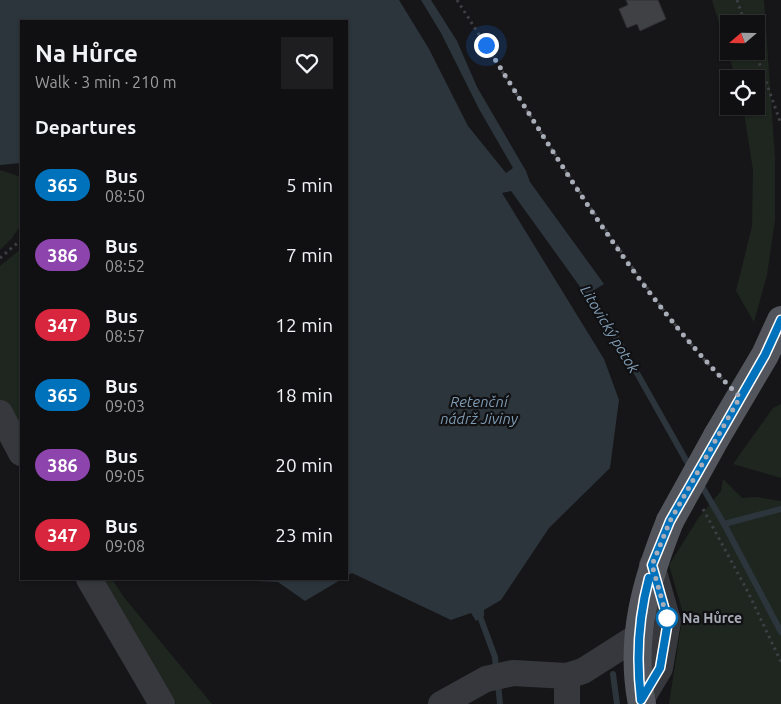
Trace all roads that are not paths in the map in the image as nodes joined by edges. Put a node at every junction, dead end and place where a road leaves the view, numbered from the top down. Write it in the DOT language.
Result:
graph roads {
  1 [pos="781,320"];
  2 [pos="773,356"];
  3 [pos="0,413"];
  4 [pos="20,451"];
  5 [pos="652,565"];
  6 [pos="90,580"];
  7 [pos="638,636"];
  8 [pos="567,676"];
  9 [pos="642,702"];
  10 [pos="162,704"];
  11 [pos="441,704"];
  12 [pos="567,704"];
  1 -- 2 [label="main road"];
  2 -- 5 [label="main road, bridge"];
  3 -- 4 [label="lane"];
  5 -- 7 [label="main road"];
  5 -- 9 [label="lane"];
  6 -- 10 [label="lane"];
  7 -- 8 [label="lane"];
  7 -- 9 [label="main road"];
  8 -- 11 [label="lane"];
  8 -- 12 [label="lane"];
}
